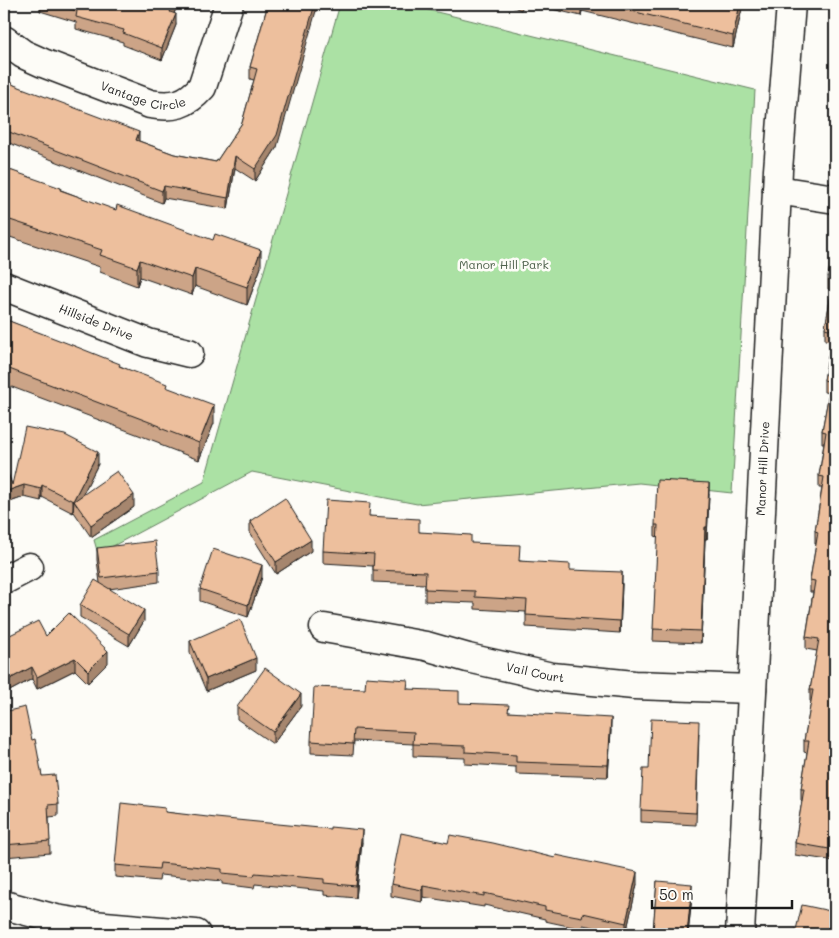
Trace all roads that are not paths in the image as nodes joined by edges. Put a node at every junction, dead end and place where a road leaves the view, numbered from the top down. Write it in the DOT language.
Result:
graph roads {
  1 [pos="229,4"];
  2 [pos="790,4"];
  3 [pos="4,40"];
  4 [pos="777,190"];
  5 [pos="835,199"];
  6 [pos="4,286"];
  7 [pos="189,353"];
  8 [pos="29,568"];
  9 [pos="4,580"];
  10 [pos="324,628"];
  11 [pos="752,689"];
  12 [pos="4,905"];
  13 [pos="196,934"];
  14 [pos="740,934"];
  1 -- 3 [label="street, Vantage Circle"];
  2 -- 4 [label="street, Manor Hill Drive"];
  4 -- 5 [label="street"];
  4 -- 11 [label="street, Manor Hill Drive"];
  6 -- 7 [label="street, Hillside Drive"];
  8 -- 9 [label="street"];
  10 -- 11 [label="street, Vail Court"];
  11 -- 14 [label="street, Manor Hill Drive"];
  12 -- 13 [label="street"];
}
